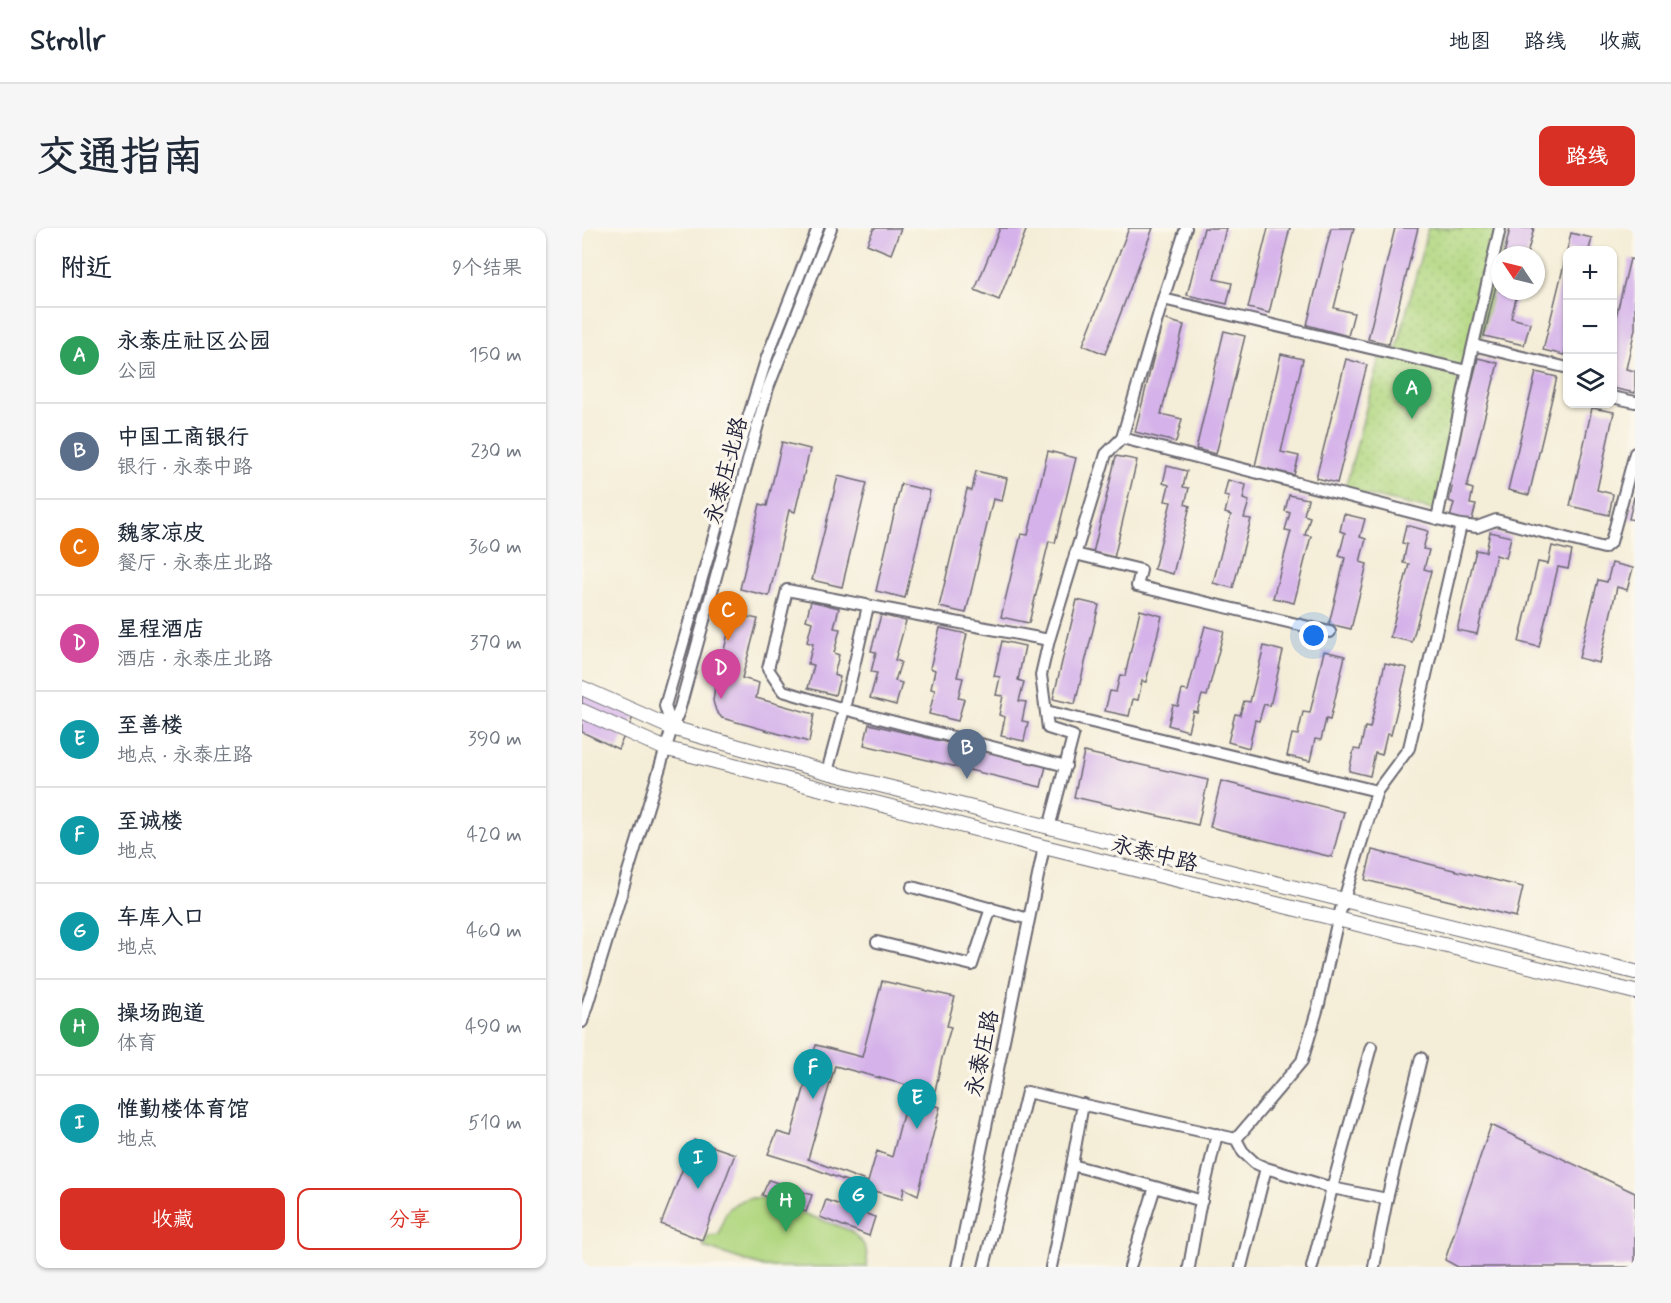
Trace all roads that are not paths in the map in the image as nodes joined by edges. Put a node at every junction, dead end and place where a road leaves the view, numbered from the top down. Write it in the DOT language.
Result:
graph roads {
  1 [pos="818,228"];
  2 [pos="831,228"];
  3 [pos="1186,228"];
  4 [pos="1500,228"];
  5 [pos="1163,299"];
  6 [pos="1473,345"];
  7 [pos="1563,367"];
  8 [pos="1617,398"];
  9 [pos="1635,402"];
  10 [pos="1122,438"];
  11 [pos="1635,453"];
  12 [pos="1437,519"];
  13 [pos="1461,525"];
  14 [pos="1075,554"];
  15 [pos="868,606"];
  16 [pos="1330,632"];
  17 [pos="1049,640"];
  18 [pos="582,688"];
  19 [pos="844,709"];
  20 [pos="582,711"];
  21 [pos="1046,711"];
  22 [pos="672,728"];
  23 [pos="666,748"];
  24 [pos="1066,766"];
  25 [pos="827,772"];
  26 [pos="1377,791"];
  27 [pos="1049,828"];
  28 [pos="1044,847"];
  29 [pos="912,886"];
  30 [pos="1345,901"];
  31 [pos="991,908"];
  32 [pos="1029,919"];
  33 [pos="1338,919"];
  34 [pos="877,942"];
  35 [pos="1635,972"];
  36 [pos="1635,992"];
  37 [pos="582,1022"];
  38 [pos="1371,1047"];
  39 [pos="1421,1058"];
  40 [pos="1083,1104"];
  41 [pos="1217,1134"];
  42 [pos="1236,1139"];
  43 [pos="1072,1165"];
  44 [pos="1266,1168"];
  45 [pos="1155,1187"];
  46 [pos="1332,1188"];
  47 [pos="1387,1199"];
  48 [pos="1202,1201"];
  49 [pos="957,1267"];
  50 [pos="984,1267"];
  51 [pos="1051,1267"];
  52 [pos="1130,1267"];
  53 [pos="1190,1267"];
  54 [pos="1241,1267"];
  55 [pos="1312,1267"];
  56 [pos="1374,1267"];
  1 -- 22 [label="street, 永泰庄北路"];
  2 -- 22 [label="street, 永泰庄北路"];
  3 -- 5 [label="street"];
  4 -- 6 [label="street"];
  5 -- 6 [label="street"];
  5 -- 10 [label="street"];
  6 -- 7 [label="street"];
  6 -- 12 [label="street"];
  8 -- 9 [label="street"];
  10 -- 12 [label="street"];
  10 -- 14 [label="street"];
  11 -- 13 [label="street"];
  12 -- 13 [label="street"];
  13 -- 26 [label="street"];
  14 -- 16 [label="street"];
  14 -- 17 [label="street"];
  15 -- 17 [label="street"];
  15 -- 19 [label="street"];
  15 -- 19 [label="street"];
  17 -- 21 [label="street"];
  18 -- 22 [label="main road, 永泰中路"];
  19 -- 24 [label="street"];
  19 -- 25 [label="street"];
  20 -- 23 [label="main road, 永泰中路"];
  21 -- 24 [label="street"];
  21 -- 26 [label="street"];
  22 -- 23 [label="street, 永泰庄北路"];
  22 -- 25 [label="main road, 永泰中路"];
  23 -- 28 [label="main road, 永泰中路"];
  23 -- 37 [label="street, 永泰庄北路"];
  24 -- 27 [label="street"];
  25 -- 27 [label="main road, 永泰中路"];
  26 -- 30 [label="street"];
  27 -- 30 [label="main road, 永泰中路"];
  28 -- 32 [label="street, 永泰庄路"];
  28 -- 33 [label="main road, 永泰中路"];
  29 -- 31 [label="street"];
  30 -- 33 [label="street"];
  30 -- 35 [label="main road, 永泰中路"];
  31 -- 32 [label="street"];
  31 -- 34 [label="street"];
  32 -- 49 [label="street, 永泰庄路"];
  33 -- 36 [label="main road, 永泰中路"];
  33 -- 42 [label="street"];
  38 -- 46 [label="street"];
  39 -- 47 [label="street"];
  40 -- 41 [label="street"];
  40 -- 43 [label="street"];
  40 -- 50 [label="street"];
  41 -- 42 [label="street"];
  41 -- 48 [label="street"];
  42 -- 44 [label="street"];
  43 -- 45 [label="street"];
  43 -- 51 [label="street"];
  44 -- 46 [label="street"];
  44 -- 54 [label="street"];
  45 -- 48 [label="street"];
  45 -- 52 [label="street"];
  46 -- 47 [label="street"];
  46 -- 55 [label="street"];
  47 -- 56 [label="street"];
  48 -- 53 [label="street"];
}
